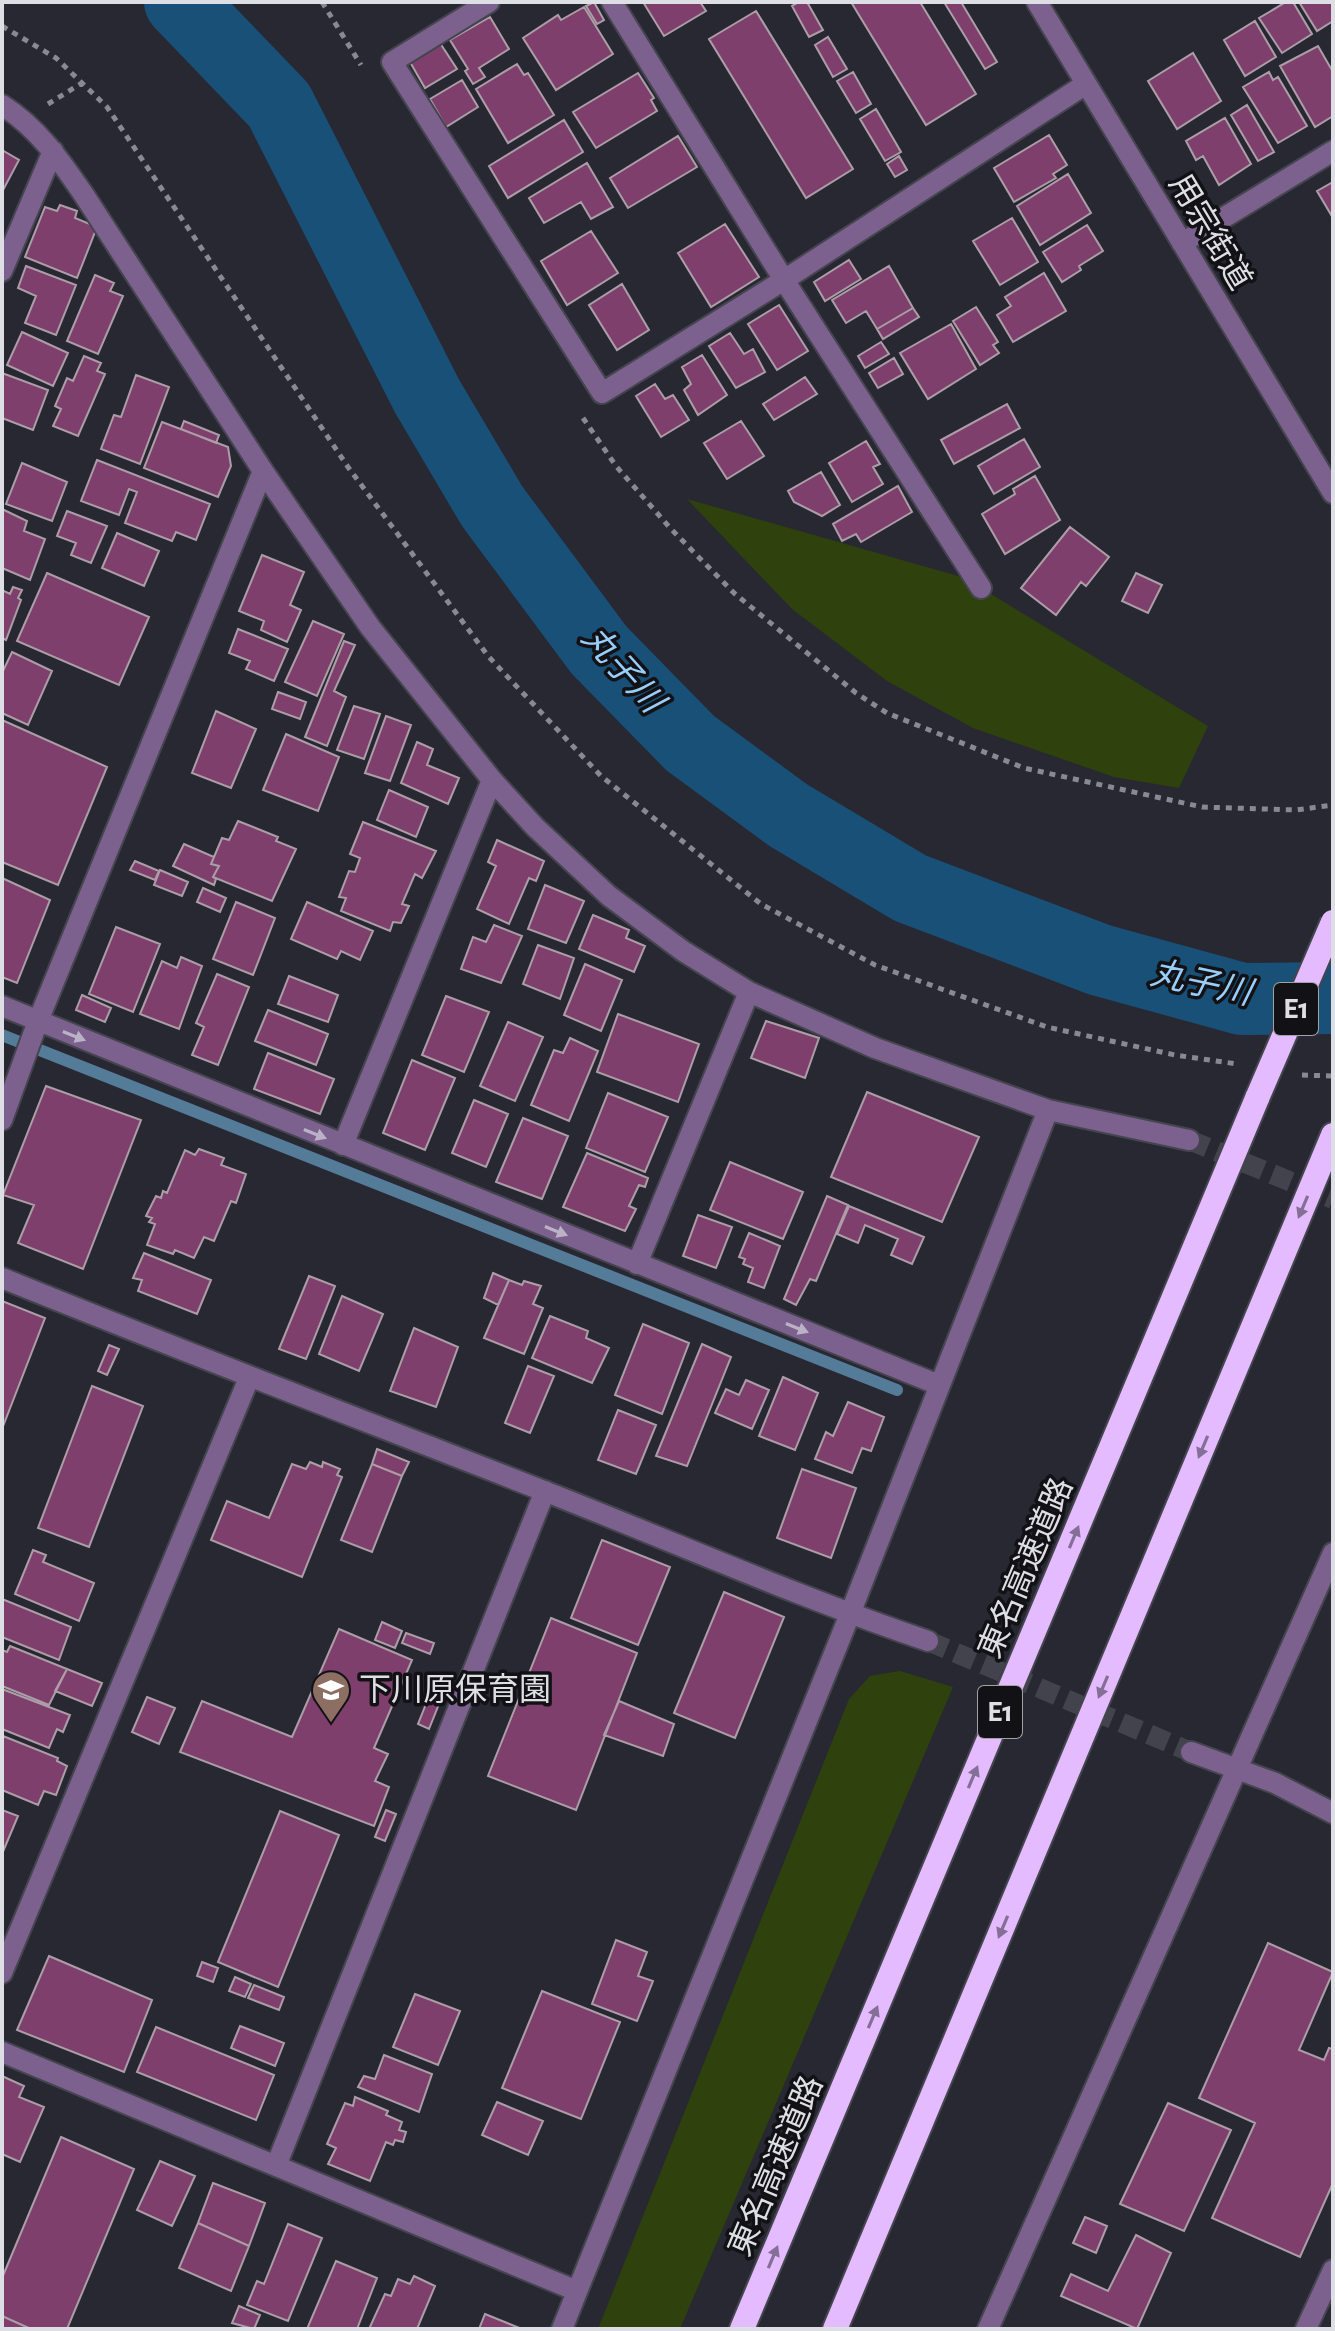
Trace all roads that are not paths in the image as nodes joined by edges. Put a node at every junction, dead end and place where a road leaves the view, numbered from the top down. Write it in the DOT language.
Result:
graph roads {
  1 [pos="489,2"];
  2 [pos="612,2"];
  3 [pos="1037,2"];
  4 [pos="1086,84"];
  5 [pos="2,105"];
  6 [pos="53,151"];
  7 [pos="1333,151"];
  8 [pos="1182,243"];
  9 [pos="2,271"];
  10 [pos="784,280"];
  11 [pos="263,471"];
  12 [pos="1333,493"];
  13 [pos="981,588"];
  14 [pos="492,780"];
  15 [pos="1333,922"];
  16 [pos="749,992"];
  17 [pos="2,1006"];
  18 [pos="38,1021"];
  19 [pos="1048,1110"];
  20 [pos="2,1120"];
  21 [pos="1333,1135"];
  22 [pos="1189,1140"];
  23 [pos="343,1145"];
  24 [pos="637,1264"];
  25 [pos="2,1278"];
  26 [pos="249,1378"];
  27 [pos="939,1385"];
  28 [pos="545,1491"];
  29 [pos="1333,1553"];
  30 [pos="850,1614"];
  31 [pos="928,1641"];
  32 [pos="1191,1752"];
  33 [pos="1236,1770"];
  34 [pos="1333,1813"];
  35 [pos="2,1973"];
  36 [pos="2,2052"];
  37 [pos="276,2166"];
  38 [pos="1333,2270"];
  39 [pos="577,2291"];
  40 [pos="562,2329"];
  41 [pos="742,2329"];
  42 [pos="835,2329"];
  43 [pos="988,2329"];
  44 [pos="1306,2329"];
  1 -- 10 [label="street"];
  2 -- 10 [label="street"];
  3 -- 4 [label="street, 用宗街道"];
  4 -- 8 [label="street, 用宗街道"];
  4 -- 10 [label="street"];
  5 -- 6 [label="street"];
  6 -- 9 [label="street"];
  6 -- 11 [label="street"];
  7 -- 8 [label="street"];
  8 -- 12 [label="street, 用宗街道"];
  10 -- 13 [label="street"];
  11 -- 14 [label="street"];
  11 -- 18 [label="street"];
  14 -- 16 [label="street"];
  14 -- 23 [label="street"];
  41 -- 15 [label="highway, 東名高速道路 / E1, one-way, bridge"];
  16 -- 19 [label="street"];
  16 -- 24 [label="street"];
  17 -- 18 [label="street"];
  18 -- 20 [label="street"];
  18 -- 23 [label="street, one-way"];
  19 -- 22 [label="street"];
  19 -- 27 [label="street"];
  21 -- 42 [label="highway, one-way"];
  23 -- 24 [label="street, one-way"];
  24 -- 27 [label="street, one-way"];
  25 -- 26 [label="street"];
  26 -- 28 [label="street"];
  26 -- 35 [label="street"];
  27 -- 30 [label="street"];
  28 -- 30 [label="street"];
  28 -- 37 [label="street"];
  29 -- 33 [label="street"];
  30 -- 31 [label="street"];
  30 -- 39 [label="street"];
  32 -- 33 [label="street"];
  33 -- 34 [label="street"];
  33 -- 43 [label="street"];
  36 -- 37 [label="street"];
  37 -- 39 [label="street"];
  38 -- 44 [label="street"];
  39 -- 40 [label="street"];
}
